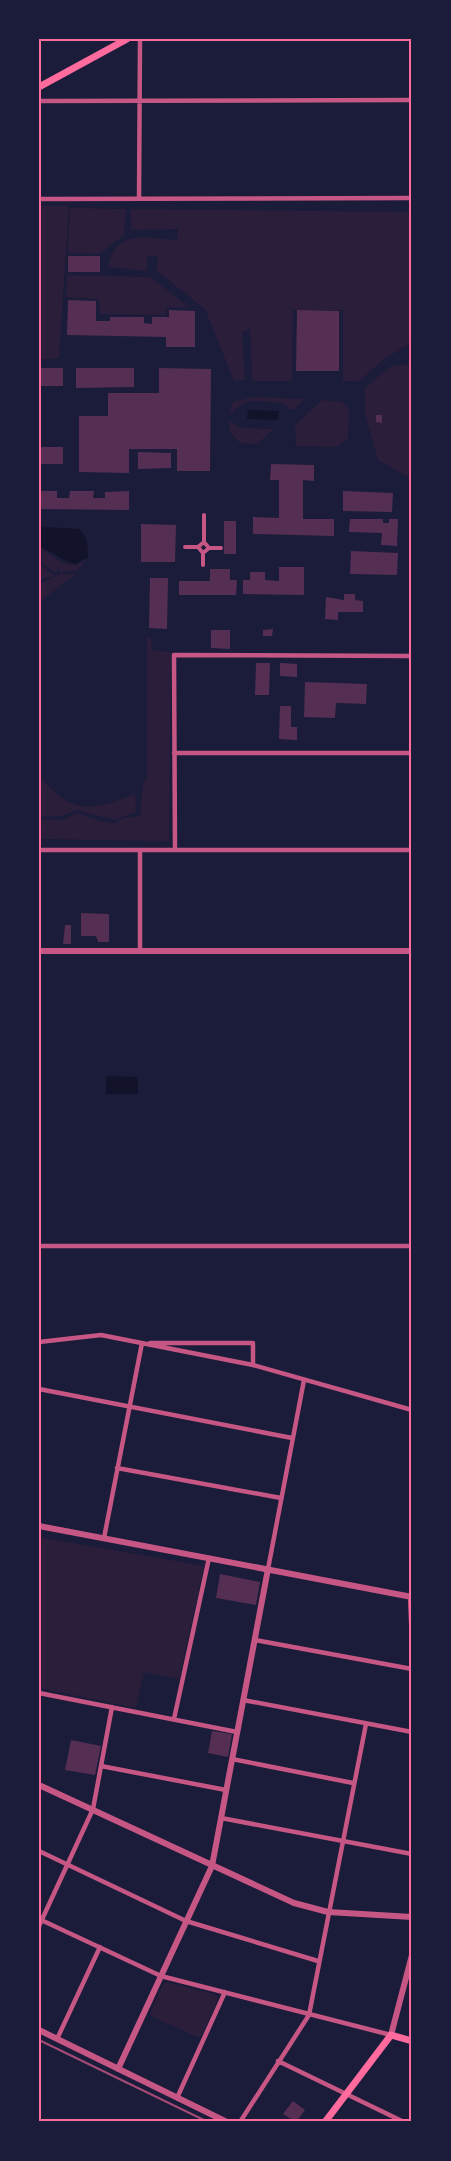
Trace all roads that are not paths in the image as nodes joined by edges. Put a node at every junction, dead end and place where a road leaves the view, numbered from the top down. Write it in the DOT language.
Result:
graph roads {
  1 [pos="127,39"];
  2 [pos="140,39"];
  3 [pos="39,87"];
  4 [pos="140,100"];
  5 [pos="412,100"];
  6 [pos="39,101"];
  7 [pos="412,198"];
  8 [pos="39,199"];
  9 [pos="139,199"];
  10 [pos="204,515"];
  11 [pos="204,542"];
  12 [pos="185,547"];
  13 [pos="198,547"];
  14 [pos="209,548"];
  15 [pos="221,549"];
  16 [pos="203,553"];
  17 [pos="203,565"];
  18 [pos="412,656"];
  19 [pos="174,753"];
  20 [pos="412,753"];
  21 [pos="39,850"];
  22 [pos="140,850"];
  23 [pos="175,850"];
  24 [pos="412,850"];
  25 [pos="39,951"];
  26 [pos="140,951"];
  27 [pos="412,951"];
  28 [pos="39,1246"];
  29 [pos="412,1246"];
  30 [pos="39,1342"];
  31 [pos="140,1342"];
  32 [pos="253,1365"];
  33 [pos="304,1380"];
  34 [pos="39,1389"];
  35 [pos="128,1407"];
  36 [pos="412,1410"];
  37 [pos="292,1438"];
  38 [pos="117,1468"];
  39 [pos="281,1498"];
  40 [pos="39,1526"];
  41 [pos="104,1538"];
  42 [pos="209,1558"];
  43 [pos="268,1569"];
  44 [pos="411,1596"];
  45 [pos="255,1640"];
  46 [pos="412,1644"];
  47 [pos="412,1669"];
  48 [pos="39,1693"];
  49 [pos="243,1700"];
  50 [pos="111,1707"];
  51 [pos="174,1719"];
  52 [pos="366,1724"];
  53 [pos="237,1732"];
  54 [pos="412,1732"];
  55 [pos="232,1760"];
  56 [pos="101,1766"];
  57 [pos="353,1783"];
  58 [pos="39,1785"];
  59 [pos="226,1790"];
  60 [pos="93,1809"];
  61 [pos="221,1818"];
  62 [pos="343,1841"];
  63 [pos="39,1851"];
  64 [pos="412,1854"];
  65 [pos="68,1863"];
  66 [pos="212,1866"];
  67 [pos="328,1912"];
  68 [pos="412,1917"];
  69 [pos="40,1919"];
  70 [pos="186,1921"];
  71 [pos="39,1926"];
  72 [pos="100,1947"];
  73 [pos="412,1955"];
  74 [pos="318,1961"];
  75 [pos="161,1976"];
  76 [pos="225,1992"];
  77 [pos="309,2014"];
  78 [pos="39,2031"];
  79 [pos="391,2035"];
  80 [pos="57,2039"];
  81 [pos="412,2041"];
  82 [pos="278,2061"];
  83 [pos="118,2069"];
  84 [pos="345,2094"];
  85 [pos="177,2097"];
  86 [pos="227,2122"];
  87 [pos="240,2122"];
  88 [pos="325,2122"];
  89 [pos="404,2122"];
  1 -- 3 [label="main road"];
  2 -- 4 [label="street"];
  4 -- 5 [label="street"];
  4 -- 6 [label="street"];
  4 -- 9 [label="street"];
  7 -- 9 [label="street"];
  8 -- 9 [label="street"];
  10 -- 11 [label="street"];
  11 -- 13 [label="street"];
  11 -- 14 [label="street"];
  12 -- 13 [label="street"];
  13 -- 16 [label="street"];
  14 -- 15 [label="street"];
  14 -- 16 [label="street"];
  16 -- 17 [label="street"];
  18 -- 19 [label="street"];
  19 -- 20 [label="street"];
  19 -- 23 [label="street"];
  21 -- 22 [label="street"];
  22 -- 23 [label="street"];
  22 -- 26 [label="street"];
  23 -- 24 [label="street"];
  25 -- 26 [label="street"];
  26 -- 27 [label="street"];
  28 -- 29 [label="street"];
  30 -- 31 [label="street"];
  31 -- 32 [label="street"];
  31 -- 32 [label="street"];
  31 -- 35 [label="street"];
  32 -- 33 [label="street"];
  33 -- 36 [label="street"];
  33 -- 37 [label="street"];
  34 -- 35 [label="street"];
  35 -- 37 [label="street"];
  35 -- 38 [label="street"];
  37 -- 39 [label="street"];
  38 -- 39 [label="street"];
  38 -- 41 [label="street"];
  39 -- 43 [label="street"];
  40 -- 41 [label="street"];
  41 -- 42 [label="street"];
  42 -- 43 [label="street"];
  42 -- 51 [label="street"];
  43 -- 44 [label="street"];
  43 -- 45 [label="street"];
  44 -- 46 [label="street"];
  45 -- 47 [label="street"];
  45 -- 49 [label="street"];
  48 -- 50 [label="street"];
  49 -- 52 [label="street"];
  49 -- 53 [label="street"];
  50 -- 51 [label="street"];
  50 -- 56 [label="street"];
  51 -- 53 [label="street"];
  52 -- 54 [label="street"];
  52 -- 57 [label="street"];
  53 -- 55 [label="street"];
  55 -- 57 [label="street"];
  55 -- 59 [label="street"];
  56 -- 59 [label="street"];
  56 -- 60 [label="street"];
  57 -- 62 [label="street"];
  58 -- 60 [label="street"];
  59 -- 61 [label="street"];
  60 -- 65 [label="street"];
  60 -- 66 [label="street"];
  61 -- 62 [label="street"];
  61 -- 66 [label="street"];
  62 -- 64 [label="street"];
  62 -- 67 [label="street"];
  63 -- 65 [label="street"];
  65 -- 69 [label="street"];
  65 -- 70 [label="street"];
  66 -- 67 [label="street"];
  66 -- 70 [label="street"];
  67 -- 68 [label="street"];
  67 -- 74 [label="street"];
  69 -- 71 [label="street"];
  69 -- 72 [label="street"];
  70 -- 74 [label="street"];
  70 -- 75 [label="street"];
  72 -- 75 [label="street"];
  72 -- 80 [label="street"];
  73 -- 79 [label="street"];
  74 -- 77 [label="street"];
  75 -- 76 [label="street"];
  75 -- 83 [label="street"];
  76 -- 77 [label="street"];
  76 -- 85 [label="street"];
  77 -- 79 [label="street"];
  77 -- 82 [label="street"];
  78 -- 80 [label="street"];
  79 -- 81 [label="main road"];
  79 -- 84 [label="main road"];
  80 -- 83 [label="street"];
  82 -- 84 [label="street"];
  82 -- 87 [label="street"];
  83 -- 85 [label="street"];
  84 -- 88 [label="main road"];
  84 -- 89 [label="street"];
  85 -- 86 [label="street"];
}
